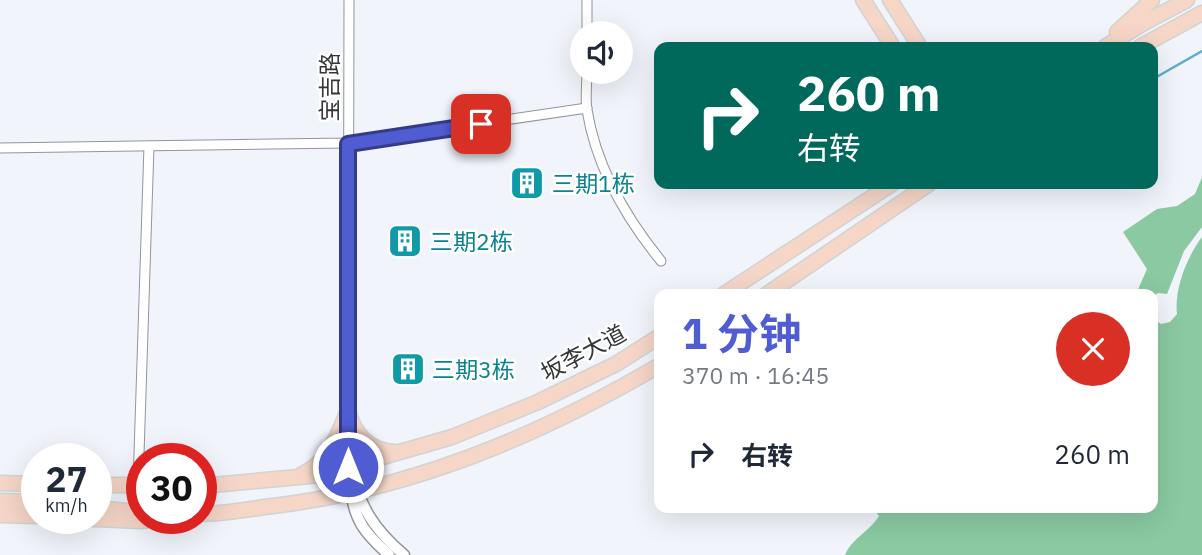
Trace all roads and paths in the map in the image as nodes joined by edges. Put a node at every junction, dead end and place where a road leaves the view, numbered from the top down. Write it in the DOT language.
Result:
graph roads {
  1 [pos="349,0"];
  2 [pos="587,0"];
  3 [pos="863,0"];
  4 [pos="890,0"];
  5 [pos="1152,0"];
  6 [pos="1187,0"];
  7 [pos="1202,13"];
  8 [pos="587,21"];
  9 [pos="890,42"];
  10 [pos="917,42"];
  11 [pos="1108,42"];
  12 [pos="1111,42"];
  13 [pos="1149,42"];
  14 [pos="587,84"];
  15 [pos="587,108"];
  16 [pos="348,144"];
  17 [pos="149,146"];
  18 [pos="0,148"];
  19 [pos="884,189"];
  20 [pos="922,189"];
  21 [pos="661,261"];
  22 [pos="732,289"];
  23 [pos="774,289"];
  24 [pos="654,339"];
  25 [pos="654,368"];
  26 [pos="348,410"];
  27 [pos="141,443"];
  28 [pos="400,452"];
  29 [pos="348,467"];
  30 [pos="291,478"];
  31 [pos="0,483"];
  32 [pos="21,484"];
  33 [pos="217,484"];
  34 [pos="354,494"];
  35 [pos="0,501"];
  36 [pos="21,502"];
  37 [pos="217,512"];
  38 [pos="0,515"];
  39 [pos="21,516"];
  40 [pos="389,555"];
  41 [pos="404,555"];
  1 -- 16 [label="street, 宝吉路"];
  2 -- 8 [label="street"];
  3 -- 9 [label="main road"];
  4 -- 10 [label="main road"];
  5 -- 11 [label="main road"];
  6 -- 12 [label="main road"];
  7 -- 13 [label="main road"];
  14 -- 15 [label="street"];
  15 -- 16 [label="street"];
  15 -- 21 [label="street"];
  16 -- 17 [label="street"];
  16 -- 26 [label="street, 宝吉路"];
  17 -- 18 [label="street"];
  17 -- 27 [label="street"];
  19 -- 22 [label="main road"];
  20 -- 23 [label="main road"];
  24 -- 28 [label="main road, 坂李大道"];
  25 -- 34 [label="main road"];
  26 -- 28 [label="main road"];
  26 -- 29 [label="street, 宝吉路"];
  26 -- 30 [label="main road"];
  28 -- 29 [label="main road, 坂李大道"];
  29 -- 30 [label="main road, 坂李大道"];
  29 -- 34 [label="street"];
  30 -- 33 [label="main road, 坂李大道"];
  31 -- 32 [label="main road"];
  34 -- 37 [label="main road"];
  34 -- 40 [label="street"];
  34 -- 41 [label="street"];
  35 -- 36 [label="main road"];
  38 -- 39 [label="main road"];
}
